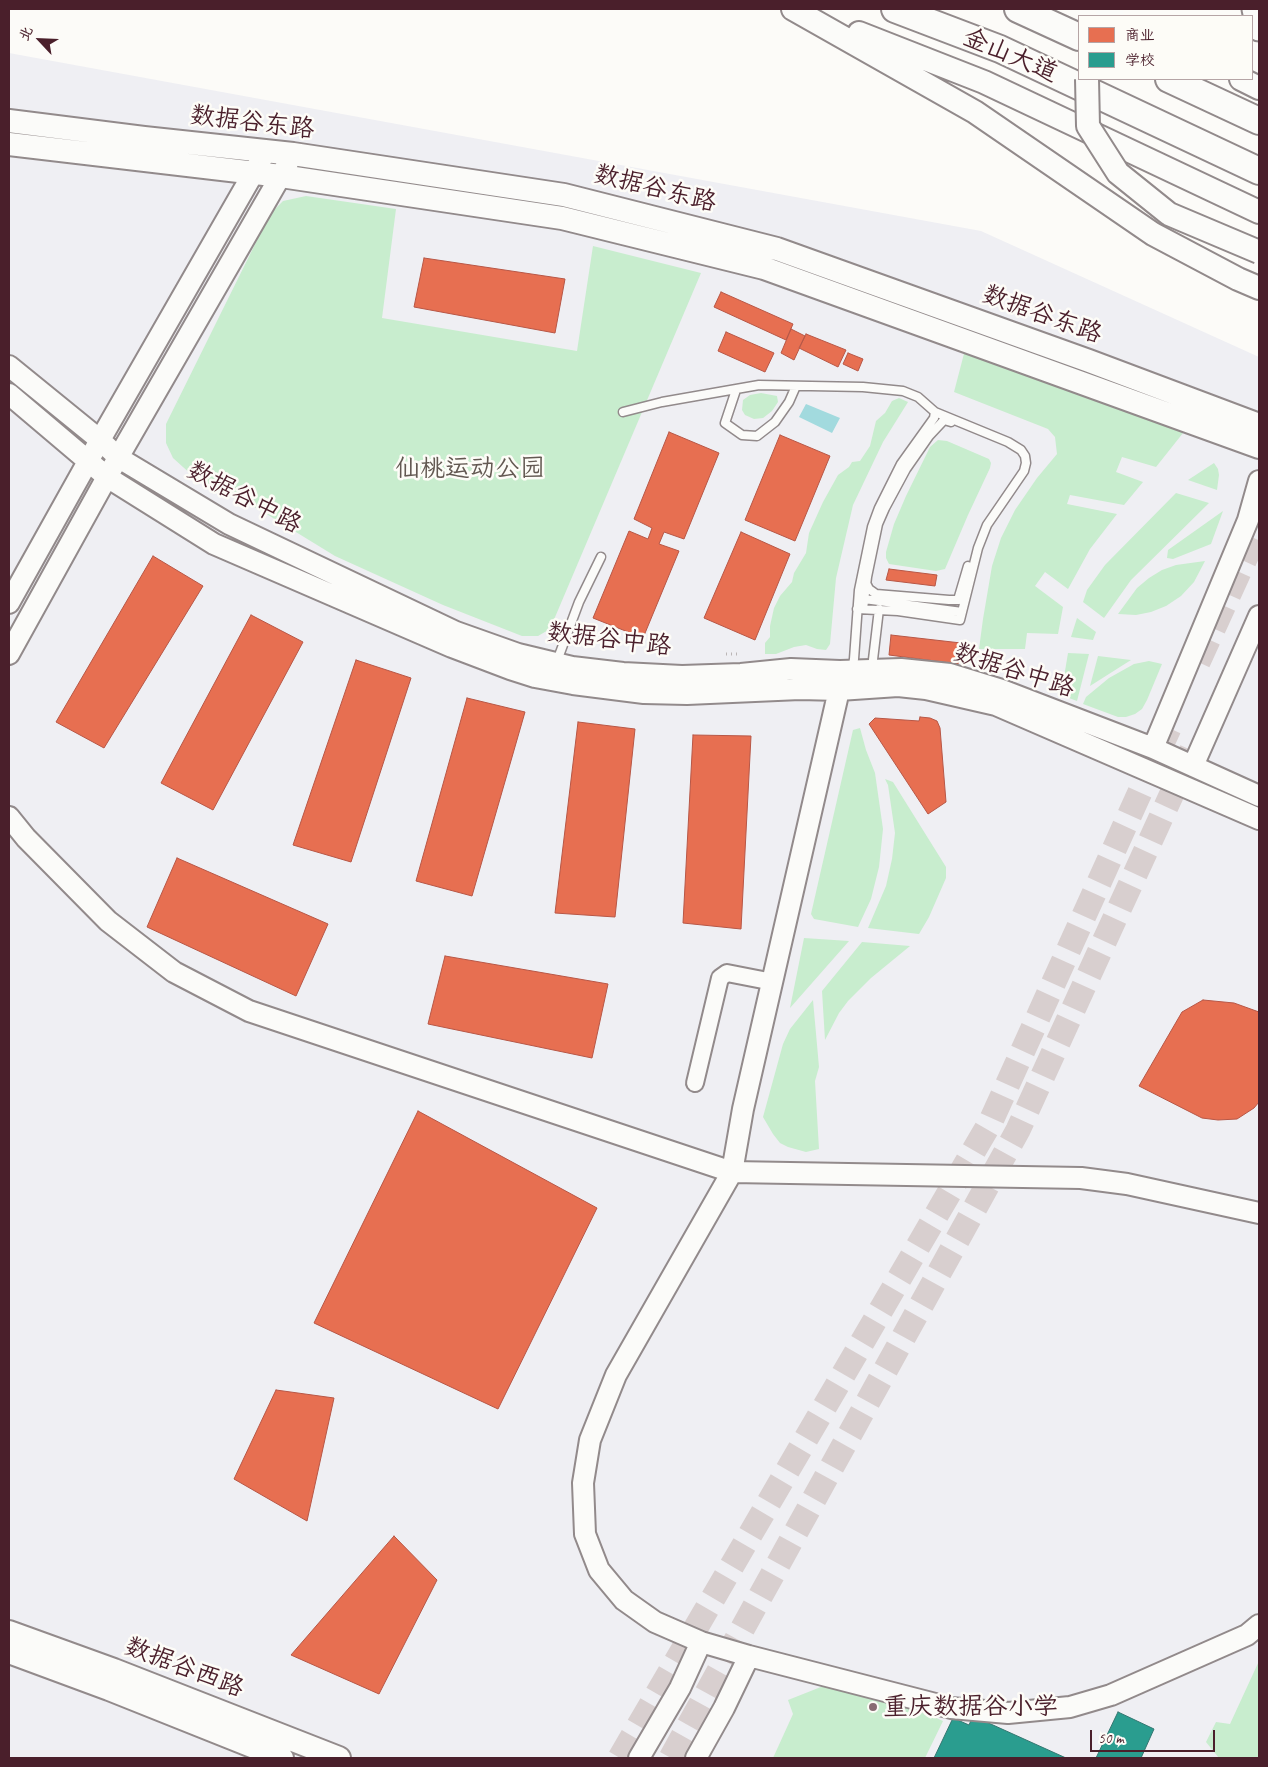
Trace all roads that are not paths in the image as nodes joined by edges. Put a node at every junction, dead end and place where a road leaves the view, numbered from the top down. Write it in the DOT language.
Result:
graph roads {
  1 [pos="794,9"];
  2 [pos="798,9"];
  3 [pos="895,9"];
  4 [pos="1018,9"];
  5 [pos="1100,9"];
  6 [pos="1255,9"];
  7 [pos="1113,15"];
  8 [pos="1259,28"];
  9 [pos="1078,37"];
  10 [pos="1086,80"];
  11 [pos="1171,80"];
  12 [pos="1244,80"];
  13 [pos="1259,88"];
  14 [pos="9,121"];
  15 [pos="1259,121"];
  16 [pos="9,144"];
  17 [pos="266,151"];
  18 [pos="293,154"];
  19 [pos="1259,171"];
  20 [pos="253,173"];
  21 [pos="281,176"];
  22 [pos="1259,212"];
  23 [pos="1259,252"];
  24 [pos="1259,288"];
  25 [pos="9,366"];
  26 [pos="796,386"];
  27 [pos="736,390"];
  28 [pos="9,394"];
  29 [pos="623,412"];
  30 [pos="935,412"];
  31 [pos="1259,425"];
  32 [pos="100,440"];
  33 [pos="1259,447"];
  34 [pos="119,458"];
  35 [pos="89,461"];
  36 [pos="107,477"];
  37 [pos="1259,481"];
  38 [pos="601,557"];
  39 [pos="866,583"];
  40 [pos="864,599"];
  41 [pos="9,603"];
  42 [pos="860,609"];
  43 [pos="879,609"];
  44 [pos="962,612"];
  45 [pos="1259,616"];
  46 [pos="9,654"];
  47 [pos="557,663"];
  48 [pos="872,670"];
  49 [pos="843,677"];
  50 [pos="1153,748"];
  51 [pos="1193,766"];
  52 [pos="1259,796"];
  53 [pos="9,817"];
  54 [pos="1259,819"];
  55 [pos="773,982"];
  56 [pos="695,1083"];
  57 [pos="732,1172"];
  58 [pos="1259,1213"];
  59 [pos="1259,1625"];
  60 [pos="9,1632"];
  61 [pos="701,1642"];
  62 [pos="9,1652"];
  63 [pos="749,1656"];
  64 [pos="111,1679"];
  65 [pos="282,1758"];
  66 [pos="339,1758"];
  67 [pos="639,1758"];
  68 [pos="696,1758"];
  1 -- 24 [label="main road"];
  2 -- 22 [label="main road"];
  3 -- 19 [label="highway, 金山大道"];
  4 -- 9 [label="highway, 金山大道"];
  5 -- 7 [label="main road"];
  6 -- 8 [label="main road"];
  10 -- 23 [label="main road, bridge"];
  11 -- 15 [label="highway"];
  12 -- 13 [label="main road"];
  14 -- 17 [label="main road, 数据谷东路"];
  16 -- 20 [label="main road, 数据谷东路"];
  17 -- 18 [label="main road, 数据谷东路"];
  17 -- 20 [label="street"];
  18 -- 21 [label="street"];
  18 -- 31 [label="main road, 数据谷东路"];
  20 -- 21 [label="main road, 数据谷东路"];
  20 -- 32 [label="street"];
  21 -- 33 [label="main road, 数据谷东路"];
  21 -- 34 [label="street"];
  25 -- 32 [label="street, 数据谷中路"];
  26 -- 27 [label="lane"];
  26 -- 27 [label="lane"];
  26 -- 30 [label="lane"];
  27 -- 29 [label="lane"];
  28 -- 35 [label="street, 数据谷中路"];
  30 -- 42 [label="lane"];
  30 -- 44 [label="lane"];
  32 -- 34 [label="street, 数据谷中路"];
  32 -- 35 [label="street"];
  34 -- 36 [label="street"];
  34 -- 47 [label="street, 数据谷中路"];
  35 -- 36 [label="street, 数据谷中路"];
  35 -- 41 [label="street"];
  36 -- 46 [label="street"];
  36 -- 49 [label="street, 数据谷中路"];
  37 -- 50 [label="street"];
  38 -- 47 [label="lane"];
  39 -- 39 [label="lane"];
  39 -- 40 [label="lane"];
  40 -- 42 [label="lane"];
  40 -- 44 [label="lane"];
  42 -- 43 [label="lane"];
  42 -- 49 [label="lane"];
  43 -- 44 [label="lane"];
  43 -- 48 [label="lane"];
  45 -- 51 [label="street"];
  47 -- 49 [label="street, 数据谷中路"];
  48 -- 49 [label="street, 数据谷中路"];
  48 -- 50 [label="street, 数据谷中路"];
  49 -- 54 [label="street, 数据谷中路"];
  49 -- 55 [label="street"];
  50 -- 51 [label="street, 数据谷中路"];
  51 -- 52 [label="street, 数据谷中路"];
  53 -- 57 [label="street"];
  55 -- 56 [label="street"];
  55 -- 57 [label="street"];
  57 -- 58 [label="street"];
  57 -- 61 [label="street"];
  59 -- 63 [label="street"];
  60 -- 64 [label="main road, 数据谷西路"];
  61 -- 63 [label="street"];
  61 -- 67 [label="street"];
  62 -- 64 [label="main road, 数据谷西路"];
  63 -- 68 [label="street"];
  64 -- 65 [label="main road, 数据谷西路"];
  64 -- 66 [label="main road, 数据谷西路"];
}
